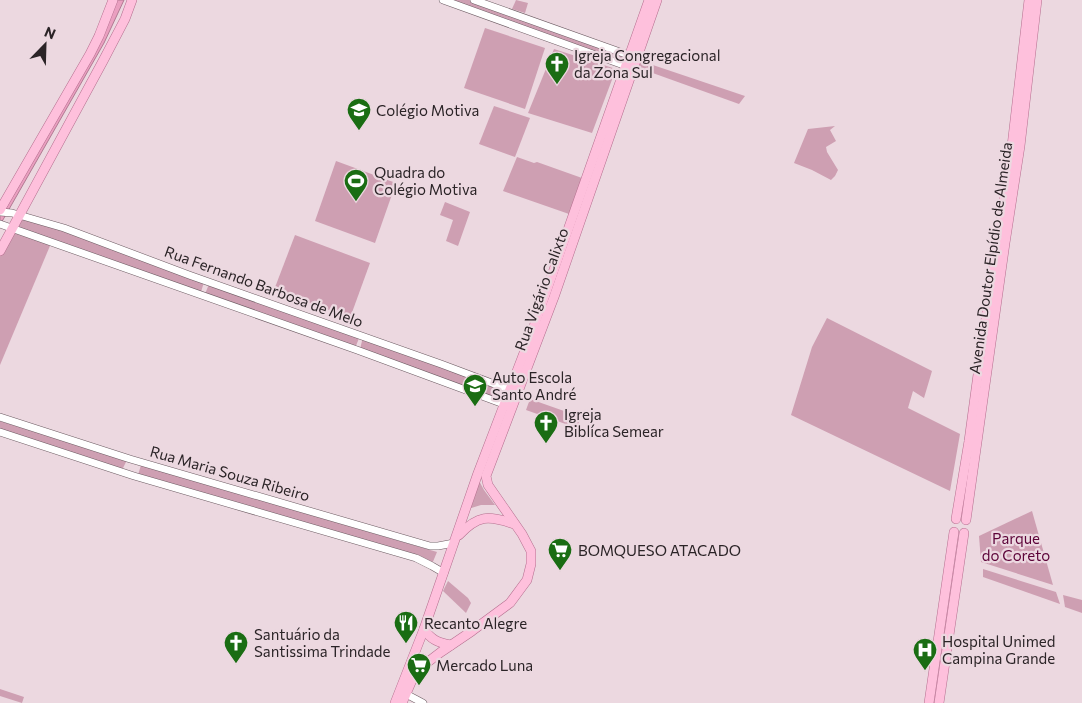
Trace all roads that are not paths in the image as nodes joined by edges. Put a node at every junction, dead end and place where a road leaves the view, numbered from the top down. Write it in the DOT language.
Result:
graph roads {
  1 [pos="114,0"];
  2 [pos="132,0"];
  3 [pos="443,0"];
  4 [pos="474,0"];
  5 [pos="649,0"];
  6 [pos="657,0"];
  7 [pos="1032,4"];
  8 [pos="574,36"];
  9 [pos="570,46"];
  10 [pos="633,57"];
  11 [pos="630,67"];
  12 [pos="0,211"];
  13 [pos="15,214"];
  14 [pos="0,224"];
  15 [pos="11,228"];
  16 [pos="0,252"];
  17 [pos="514,391"];
  18 [pos="508,406"];
  19 [pos="0,417"];
  20 [pos="0,432"];
  21 [pos="956,519"];
  22 [pos="966,520"];
  23 [pos="514,524"];
  24 [pos="954,532"];
  25 [pos="964,533"];
  26 [pos="456,540"];
  27 [pos="444,573"];
  28 [pos="424,628"];
  29 [pos="451,645"];
  30 [pos="406,694"];
  31 [pos="395,703"];
  32 [pos="402,703"];
  33 [pos="423,703"];
  34 [pos="929,703"];
  35 [pos="939,703"];
  1 -- 12 [label="main road"];
  2 -- 13 [label="main road"];
  3 -- 9 [label="street"];
  4 -- 8 [label="street"];
  5 -- 10 [label="main road, Rua Vigário Calixto"];
  6 -- 10 [label="main road, Rua Vigário Calixto"];
  7 -- 21 [label="main road, Avenida Doutor Elpídio de Almeida"];
  7 -- 22 [label="main road, Avenida Doutor Elpídio de Almeida"];
  8 -- 9 [label="street"];
  8 -- 10 [label="street"];
  9 -- 11 [label="street"];
  10 -- 11 [label="main road, Rua Vigário Calixto"];
  11 -- 17 [label="main road, Rua Vigário Calixto"];
  12 -- 13 [label="street, Rua Fernando Barbosa de Melo"];
  13 -- 15 [label="main road"];
  13 -- 17 [label="street, Rua Fernando Barbosa de Melo"];
  14 -- 15 [label="street, Rua Fernando Barbosa de Melo"];
  15 -- 16 [label="main road"];
  15 -- 18 [label="street, Rua Fernando Barbosa de Melo"];
  17 -- 18 [label="main road, Rua Vigário Calixto"];
  18 -- 23 [label="main road, Rua Vigário Calixto"];
  18 -- 26 [label="main road, Rua Vigário Calixto"];
  19 -- 26 [label="street, Rua Maria Souza Ribeiro"];
  20 -- 27 [label="street, Rua Maria Souza Ribeiro"];
  21 -- 22 [label="main road"];
  21 -- 24 [label="main road"];
  22 -- 25 [label="main road"];
  23 -- 26 [label="main road"];
  23 -- 29 [label="main road, Rua Vigário Calixto"];
  24 -- 25 [label="main road"];
  24 -- 34 [label="main road"];
  25 -- 35 [label="main road"];
  26 -- 27 [label="main road, Rua Vigário Calixto"];
  27 -- 28 [label="main road, Rua Vigário Calixto"];
  28 -- 29 [label="main road"];
  28 -- 31 [label="main road, Rua Vigário Calixto"];
  29 -- 30 [label="main road, Rua Vigário Calixto"];
  30 -- 32 [label="main road, Rua Vigário Calixto"];
  30 -- 33 [label="street"];
}
